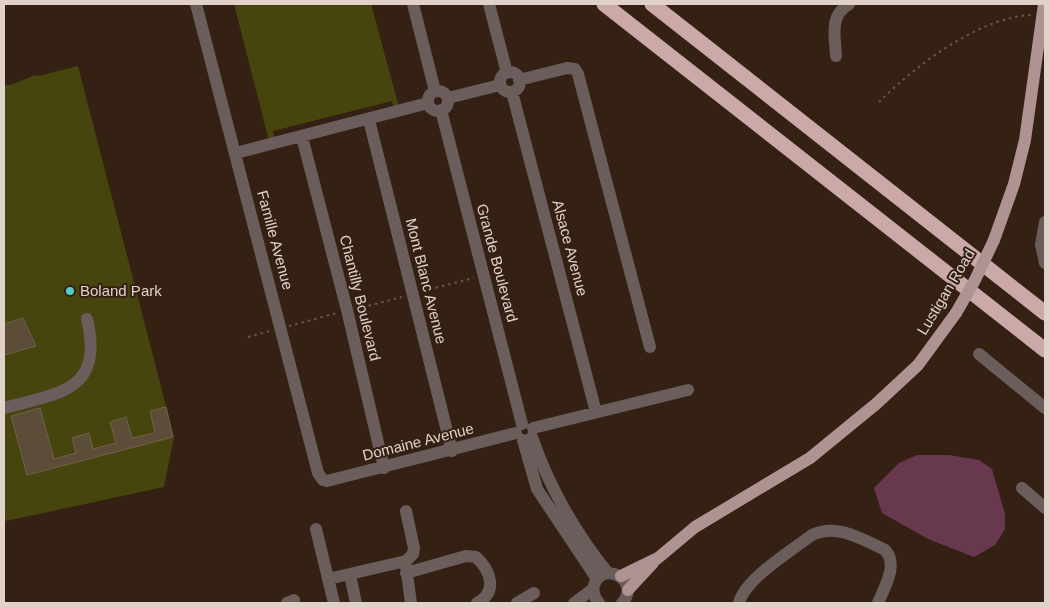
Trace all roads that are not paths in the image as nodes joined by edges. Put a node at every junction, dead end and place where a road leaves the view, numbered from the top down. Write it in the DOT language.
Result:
graph roads {
  1 [pos="196,4"];
  2 [pos="413,4"];
  3 [pos="489,4"];
  4 [pos="604,4"];
  5 [pos="652,4"];
  6 [pos="849,4"];
  7 [pos="1044,11"];
  8 [pos="836,56"];
  9 [pos="507,73"];
  10 [pos="519,80"];
  11 [pos="500,85"];
  12 [pos="435,91"];
  13 [pos="512,92"];
  14 [pos="448,98"];
  15 [pos="428,103"];
  16 [pos="441,110"];
  17 [pos="369,120"];
  18 [pos="302,137"];
  19 [pos="236,153"];
  20 [pos="1045,222"];
  21 [pos="1045,264"];
  22 [pos="1045,313"];
  23 [pos="87,319"];
  24 [pos="650,347"];
  25 [pos="1045,350"];
  26 [pos="979,354"];
  27 [pos="688,390"];
  28 [pos="4,408"];
  29 [pos="1045,408"];
  30 [pos="596,412"];
  31 [pos="525,432"];
  32 [pos="452,450"];
  33 [pos="384,468"];
  34 [pos="550,480"];
  35 [pos="327,482"];
  36 [pos="536,486"];
  37 [pos="1022,488"];
  38 [pos="563,503"];
  39 [pos="1045,508"];
  40 [pos="406,511"];
  41 [pos="550,511"];
  42 [pos="316,529"];
  43 [pos="658,558"];
  44 [pos="406,567"];
  45 [pos="350,575"];
  46 [pos="328,579"];
  47 [pos="605,579"];
  48 [pos="534,593"];
  49 [pos="625,599"];
  50 [pos="334,603"];
  51 [pos="356,603"];
  52 [pos="411,603"];
  53 [pos="477,603"];
  54 [pos="517,603"];
  55 [pos="574,603"];
  56 [pos="599,603"];
  57 [pos="739,603"];
  58 [pos="878,603"];
  1 -- 19 [label="street, Famille Avenue"];
  2 -- 12 [label="street"];
  3 -- 9 [label="street"];
  4 -- 25 [label="highway"];
  5 -- 22 [label="highway"];
  6 -- 8 [label="street"];
  7 -- 43 [label="main road, Lustigan Road, bridge"];
  9 -- 10 [label="street"];
  9 -- 11 [label="street"];
  10 -- 13 [label="street"];
  10 -- 24 [label="street"];
  11 -- 13 [label="street"];
  11 -- 14 [label="street"];
  12 -- 14 [label="street"];
  12 -- 15 [label="street"];
  13 -- 30 [label="street, Alsace Avenue"];
  14 -- 16 [label="street"];
  15 -- 16 [label="street"];
  15 -- 17 [label="street"];
  16 -- 31 [label="street, Grande Boulevard"];
  17 -- 18 [label="street"];
  17 -- 32 [label="street, Mont Blanc Avenue"];
  18 -- 19 [label="street"];
  18 -- 33 [label="street, Chantilly Boulevard"];
  19 -- 35 [label="street, Famille Avenue"];
  20 -- 21 [label="street"];
  23 -- 28 [label="street"];
  26 -- 29 [label="street"];
  27 -- 30 [label="street, Domaine Avenue"];
  30 -- 31 [label="street, Domaine Avenue"];
  31 -- 32 [label="street, Domaine Avenue"];
  31 -- 34 [label="street"];
  31 -- 36 [label="street"];
  32 -- 33 [label="street, Domaine Avenue"];
  33 -- 35 [label="street, Domaine Avenue"];
  34 -- 36 [label="street"];
  34 -- 38 [label="street"];
  36 -- 41 [label="street"];
  37 -- 39 [label="street"];
  38 -- 41 [label="street"];
  38 -- 47 [label="street"];
  40 -- 44 [label="street"];
  41 -- 47 [label="street"];
  42 -- 46 [label="street"];
  43 -- 47 [label="main road, Lustigan Road"];
  43 -- 49 [label="main road, Lustigan Road"];
  44 -- 45 [label="street"];
  44 -- 52 [label="street"];
  44 -- 53 [label="street"];
  45 -- 46 [label="street"];
  45 -- 51 [label="street"];
  46 -- 50 [label="street"];
  47 -- 49 [label="street"];
  47 -- 55 [label="street, Lustigan Road"];
  47 -- 56 [label="street"];
  48 -- 54 [label="street"];
  57 -- 58 [label="street"];
}
